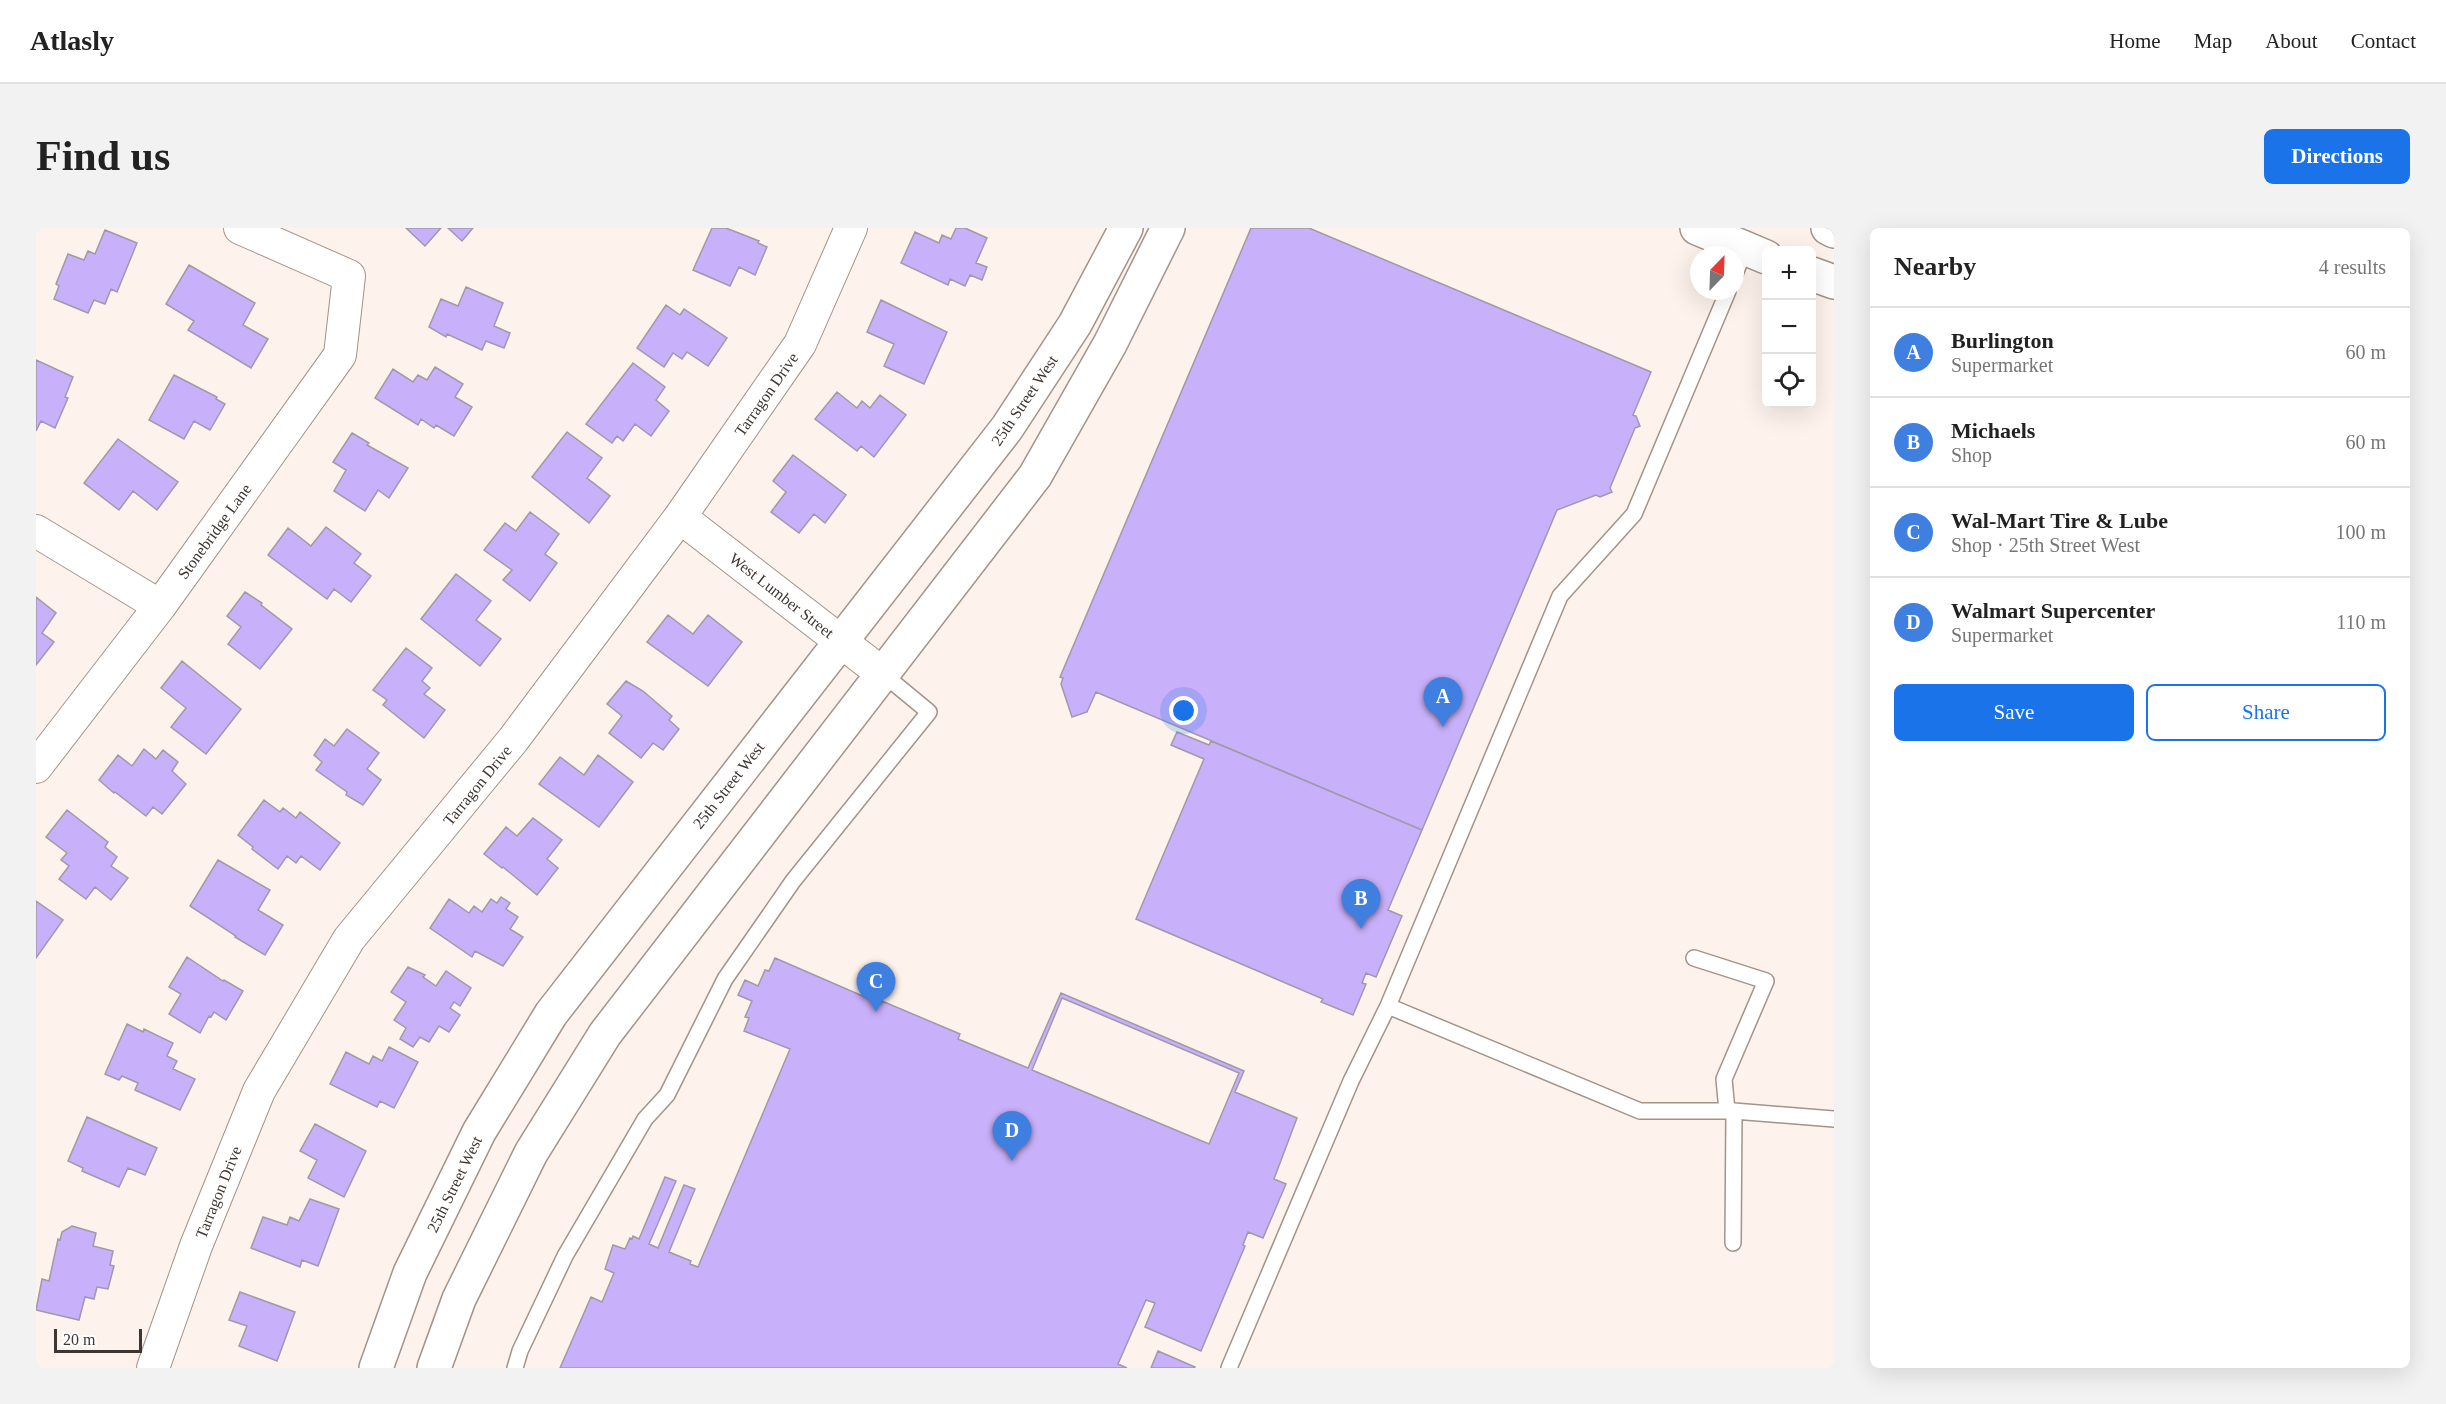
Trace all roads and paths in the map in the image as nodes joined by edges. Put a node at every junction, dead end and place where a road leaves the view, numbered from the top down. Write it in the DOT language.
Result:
graph roads {
  1 [pos="240,228"];
  2 [pos="852,228"];
  3 [pos="1126,228"];
  4 [pos="1168,228"];
  5 [pos="1697,228"];
  6 [pos="1828,228"];
  7 [pos="1834,231"];
  8 [pos="1749,260"];
  9 [pos="1816,275"];
  10 [pos="1834,282"];
  11 [pos="1724,300"];
  12 [pos="680,517"];
  13 [pos="36,531"];
  14 [pos="160,606"];
  15 [pos="841,640"];
  16 [pos="883,674"];
  17 [pos="36,767"];
  18 [pos="1694,958"];
  19 [pos="1388,1005"];
  20 [pos="1730,1112"];
  21 [pos="1834,1119"];
  22 [pos="1733,1243"];
  23 [pos="153,1368"];
  24 [pos="376,1368"];
  25 [pos="434,1368"];
  26 [pos="515,1368"];
  27 [pos="1229,1368"];
  1 -- 14 [label="street, Stonebridge Lane"];
  2 -- 12 [label="street, Tarragon Drive"];
  3 -- 15 [label="street, 25th Street West"];
  4 -- 16 [label="street"];
  5 -- 8 [label="street"];
  6 -- 7 [label="street"];
  9 -- 10 [label="street"];
  11 -- 19 [label="lane"];
  12 -- 15 [label="street, West Lumber Street"];
  12 -- 23 [label="street, Tarragon Drive"];
  13 -- 14 [label="street"];
  14 -- 17 [label="street, Stonebridge Lane"];
  15 -- 16 [label="street, West Lumber Street"];
  15 -- 24 [label="street, 25th Street West"];
  16 -- 25 [label="street"];
  16 -- 26 [label="lane"];
  18 -- 20 [label="lane"];
  19 -- 20 [label="lane"];
  19 -- 27 [label="lane"];
  20 -- 21 [label="lane"];
  20 -- 22 [label="lane"];
}
